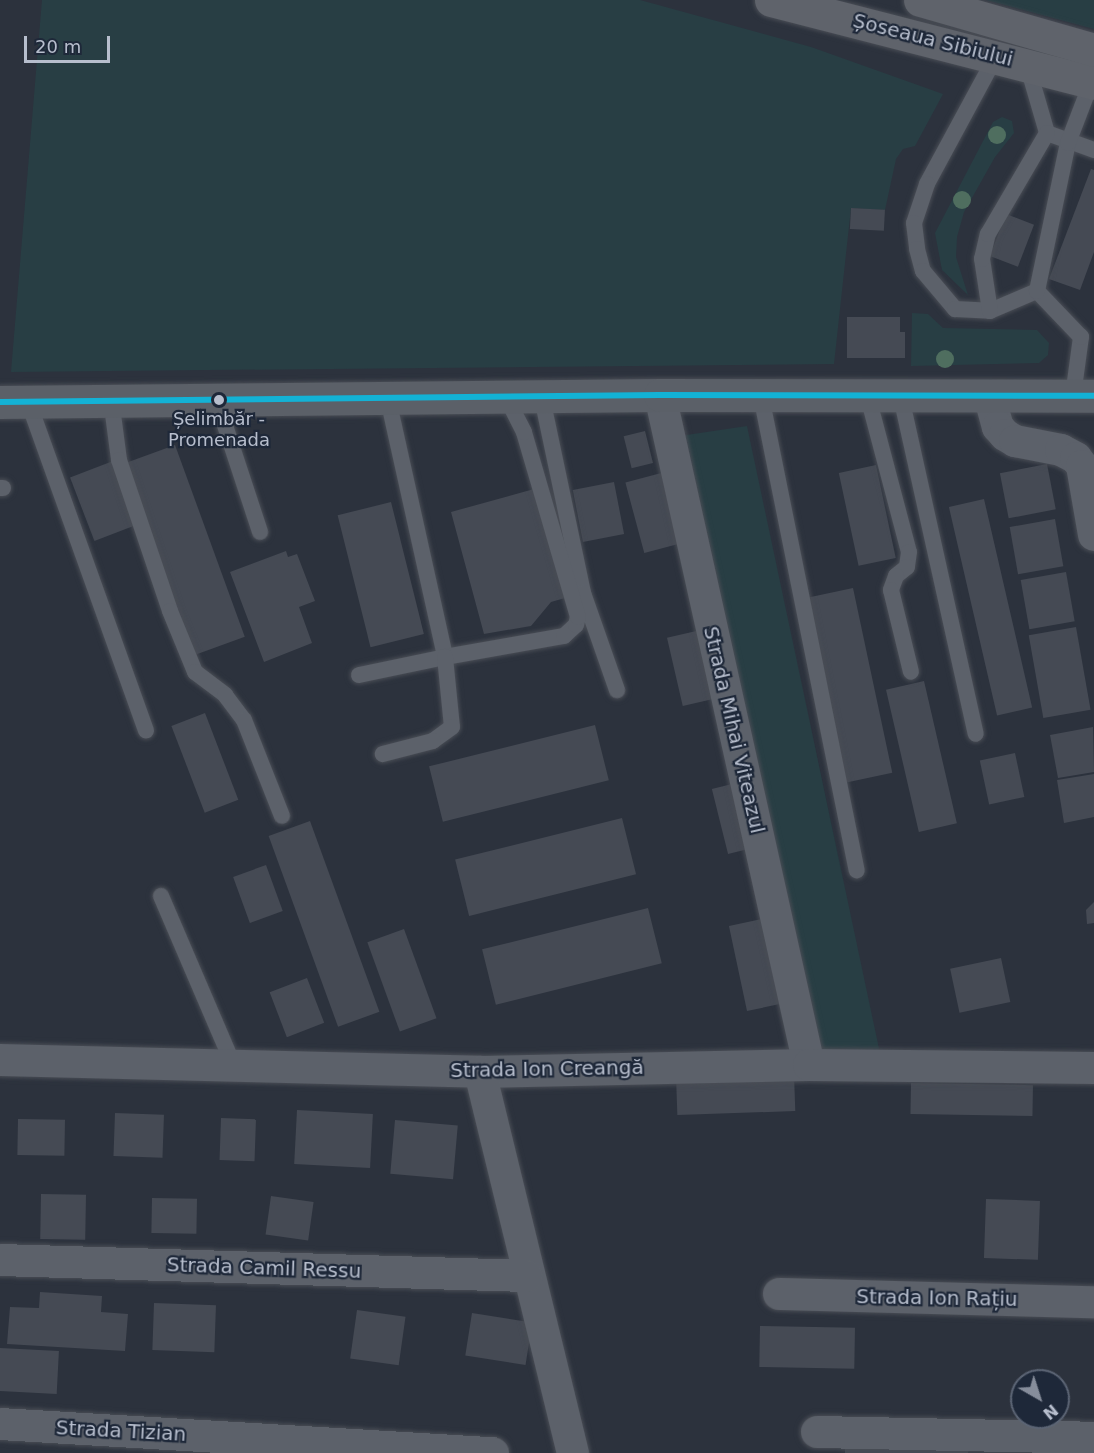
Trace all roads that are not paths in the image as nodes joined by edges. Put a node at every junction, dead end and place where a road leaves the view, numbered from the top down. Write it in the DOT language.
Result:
graph roads {
  1 [pos="771,0"];
  2 [pos="920,0"];
  3 [pos="1094,50"];
  4 [pos="995,58"];
  5 [pos="1027,64"];
  6 [pos="1093,83"];
  7 [pos="1047,133"];
  8 [pos="1068,143"];
  9 [pos="1094,150"];
  10 [pos="1037,291"];
  11 [pos="990,311"];
  12 [pos="660,395"];
  13 [pos="761,396"];
  14 [pos="1084,396"];
  15 [pos="868,397"];
  16 [pos="901,397"];
  17 [pos="216,398"];
  18 [pos="507,398"];
  19 [pos="542,398"];
  20 [pos="990,398"];
  21 [pos="111,399"];
  22 [pos="388,399"];
  23 [pos="14,401"];
  24 [pos="261,531"];
  25 [pos="1094,535"];
  26 [pos="445,657"];
  27 [pos="910,672"];
  28 [pos="359,675"];
  29 [pos="617,690"];
  30 [pos="146,731"];
  31 [pos="976,734"];
  32 [pos="383,754"];
  33 [pos="282,816"];
  34 [pos="857,870"];
  35 [pos="161,896"];
  36 [pos="0,1060"];
  37 [pos="809,1065"];
  38 [pos="234,1066"];
  39 [pos="1094,1068"];
  40 [pos="480,1072"];
  41 [pos="0,1260"];
  42 [pos="527,1276"];
  43 [pos="780,1294"];
  44 [pos="1094,1302"];
  45 [pos="0,1424"];
  46 [pos="817,1432"];
  47 [pos="1094,1438"];
  48 [pos="494,1453"];
  49 [pos="573,1453"];
  1 -- 4 [label="main road, Șoseaua Sibiului"];
  2 -- 3 [label="main road, Șoseaua Sibiului"];
  4 -- 5 [label="main road, Șoseaua Sibiului"];
  4 -- 11 [label="lane"];
  5 -- 6 [label="main road, Șoseaua Sibiului"];
  5 -- 7 [label="lane"];
  6 -- 8 [label="lane"];
  7 -- 8 [label="lane"];
  7 -- 11 [label="lane"];
  8 -- 9 [label="lane"];
  8 -- 10 [label="lane"];
  10 -- 11 [label="lane"];
  10 -- 14 [label="lane"];
  12 -- 13 [label="main road"];
  12 -- 19 [label="main road"];
  12 -- 37 [label="street, Strada Mihai Viteazul"];
  13 -- 15 [label="main road"];
  13 -- 34 [label="lane"];
  14 -- 20 [label="main road"];
  15 -- 16 [label="main road"];
  15 -- 27 [label="lane"];
  16 -- 20 [label="main road"];
  16 -- 31 [label="lane"];
  17 -- 21 [label="main road"];
  17 -- 22 [label="main road"];
  17 -- 24 [label="lane"];
  18 -- 19 [label="main road"];
  18 -- 22 [label="main road"];
  18 -- 26 [label="lane"];
  19 -- 29 [label="lane"];
  20 -- 25 [label="street"];
  21 -- 23 [label="main road"];
  21 -- 33 [label="lane"];
  22 -- 26 [label="lane"];
  23 -- 30 [label="lane"];
  26 -- 28 [label="lane"];
  26 -- 32 [label="lane"];
  35 -- 38 [label="lane"];
  36 -- 38 [label="street, Strada Ion Creangă"];
  37 -- 39 [label="street, Strada Ion Creangă"];
  37 -- 40 [label="street, Strada Ion Creangă"];
  38 -- 40 [label="street, Strada Ion Creangă"];
  40 -- 42 [label="street"];
  41 -- 42 [label="street, Strada Camil Ressu"];
  42 -- 49 [label="street"];
  43 -- 44 [label="street, Strada Ion Rațiu"];
  45 -- 48 [label="street, Strada Tizian"];
  46 -- 47 [label="street"];
}
